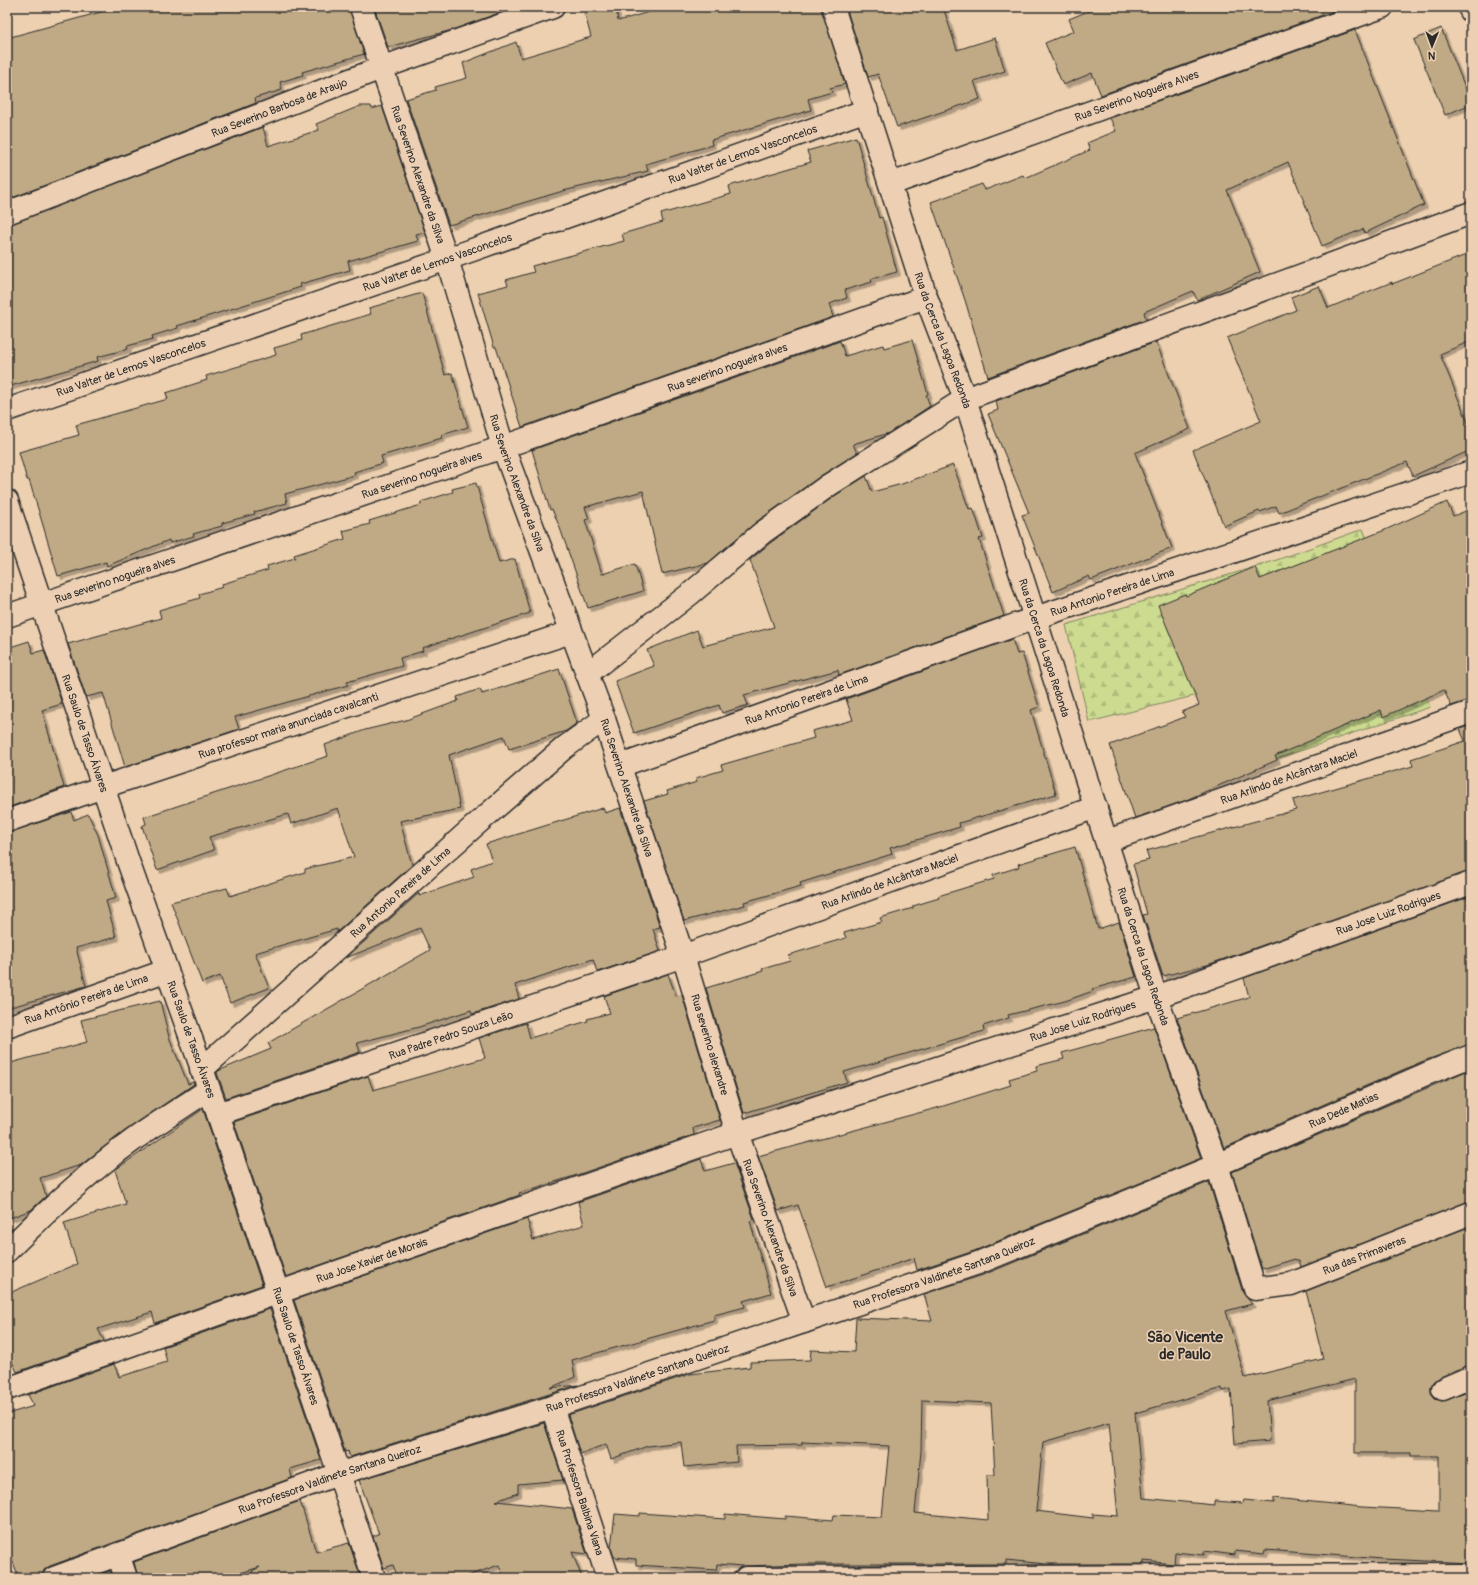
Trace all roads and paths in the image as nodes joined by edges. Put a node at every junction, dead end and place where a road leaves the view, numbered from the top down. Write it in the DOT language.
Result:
graph roads {
  1 [pos="360,7"];
  2 [pos="553,7"];
  3 [pos="833,7"];
  4 [pos="1382,7"];
  5 [pos="1470,7"];
  6 [pos="1471,11"];
  7 [pos="380,68"];
  8 [pos="867,110"];
  9 [pos="891,184"];
  10 [pos="7,213"];
  11 [pos="1471,213"];
  12 [pos="447,259"];
  13 [pos="926,297"];
  14 [pos="965,399"];
  15 [pos="7,410"];
  16 [pos="503,447"];
  17 [pos="1471,472"];
  18 [pos="7,501"];
  19 [pos="42,604"];
  20 [pos="7,616"];
  21 [pos="1035,618"];
  22 [pos="571,632"];
  23 [pos="587,674"];
  24 [pos="1471,712"];
  25 [pos="604,719"];
  26 [pos="620,766"];
  27 [pos="103,786"];
  28 [pos="1096,807"];
  29 [pos="7,821"];
  30 [pos="1107,841"];
  31 [pos="1471,883"];
  32 [pos="683,956"];
  33 [pos="165,971"];
  34 [pos="1156,997"];
  35 [pos="7,1027"];
  36 [pos="1471,1056"];
  37 [pos="205,1080"];
  38 [pos="218,1114"];
  39 [pos="737,1133"];
  40 [pos="1217,1165"];
  41 [pos="1471,1213"];
  42 [pos="7,1252"];
  43 [pos="1255,1289"];
  44 [pos="277,1293"];
  45 [pos="804,1322"];
  46 [pos="1471,1377"];
  47 [pos="7,1389"];
  48 [pos="1443,1389"];
  49 [pos="552,1407"];
  50 [pos="338,1474"];
  51 [pos="118,1554"];
  52 [pos="1471,1575"];
  53 [pos="54,1578"];
  54 [pos="126,1578"];
  55 [pos="374,1578"];
  56 [pos="608,1578"];
  57 [pos="746,1578"];
  1 -- 7 [label="street, Rua Severino Alexandre da Silva"];
  2 -- 7 [label="street, Rua Severino Barbosa de Araujo"];
  3 -- 8 [label="street, Rua da Cerca da Lagoa Redonda"];
  4 -- 9 [label="street, Rua Severino Nogueira Alves"];
  5 -- 6 [label="street"];
  7 -- 10 [label="street, Rua Severino Barbosa de Araujo"];
  7 -- 12 [label="street, Rua Severino Alexandre da Silva"];
  8 -- 9 [label="street, Rua da Cerca da Lagoa Redonda"];
  8 -- 12 [label="street, Rua Valter de Lemos Vasconcelos"];
  9 -- 13 [label="street, Rua da Cerca da Lagoa Redonda"];
  11 -- 14 [label="street"];
  12 -- 15 [label="street, Rua Valter de Lemos Vasconcelos"];
  12 -- 16 [label="street, Rua Severino Alexandre da Silva"];
  13 -- 14 [label="street, Rua da Cerca da Lagoa Redonda"];
  13 -- 16 [label="street, Rua severino nogueira alves"];
  14 -- 21 [label="street, Rua da Cerca da Lagoa Redonda"];
  14 -- 23 [label="street"];
  16 -- 19 [label="street, Rua severino nogueira alves"];
  16 -- 22 [label="street, Rua Severino Alexandre da Silva"];
  17 -- 21 [label="street, Rua Antonio Pereira de Lima"];
  18 -- 19 [label="street, Rua Saulo de Tasso Álvares"];
  19 -- 20 [label="street, Rua severino nogueira alves"];
  19 -- 27 [label="street, Rua Saulo de Tasso Álvares"];
  21 -- 26 [label="street, Rua Antonio Pereira de Lima"];
  21 -- 28 [label="street, Rua da Cerca da Lagoa Redonda"];
  22 -- 23 [label="street, Rua Severino Alexandre da Silva"];
  22 -- 27 [label="street, Rua professor maria anunciada cavalcanti"];
  23 -- 25 [label="street, Rua Severino Alexandre da Silva"];
  24 -- 30 [label="street, Rua Arlindo de Alcântara Maciel"];
  25 -- 26 [label="street, Rua Severino Alexandre da Silva"];
  25 -- 37 [label="street, Rua Antonio Pereira de Lima"];
  26 -- 32 [label="street, Rua Severino Alexandre da Silva"];
  27 -- 29 [label="street, Rua professor maria anunciada cavalcanti"];
  27 -- 33 [label="street, Rua Saulo de Tasso Álvares"];
  28 -- 30 [label="street, Rua da Cerca da Lagoa Redonda"];
  28 -- 32 [label="street, Rua Arlindo de Alcântara Maciel"];
  30 -- 34 [label="street, Rua da Cerca da Lagoa Redonda"];
  31 -- 34 [label="street, Rua Jose Luiz Rodrigues"];
  32 -- 38 [label="street, Rua Padre Pedro Souza Leão"];
  32 -- 39 [label="street, Rua severino alexandre"];
  33 -- 35 [label="street, Rua Antônio Pereira de Lima"];
  33 -- 37 [label="street, Rua Saulo de Tasso Álvares"];
  34 -- 39 [label="street, Rua Jose Luiz Rodrigues"];
  34 -- 40 [label="street, Rua da Cerca da Lagoa Redonda"];
  36 -- 40 [label="street, Rua Dede Matias"];
  37 -- 38 [label="street, Rua Saulo de Tasso Álvares"];
  37 -- 42 [label="street"];
  38 -- 44 [label="street, Rua Saulo de Tasso Álvares"];
  39 -- 44 [label="street, Rua Jose Xavier de Morais"];
  39 -- 45 [label="street, Rua Severino Alexandre da Silva"];
  40 -- 43 [label="street, Rua da Cerca da Lagoa Redonda"];
  40 -- 45 [label="street, Rua Professora Valdinete Santana Queiroz"];
  41 -- 43 [label="street, Rua das Primaveras"];
  44 -- 47 [label="street, Rua Jose Xavier de Morais"];
  44 -- 50 [label="street, Rua Saulo de Tasso Álvares"];
  45 -- 49 [label="street, Rua Professora Valdinete Santana Queiroz"];
  46 -- 48 [label="street"];
  49 -- 50 [label="street, Rua Professora Valdinete Santana Queiroz"];
  49 -- 56 [label="street, Rua Professora Balbina Viana"];
  50 -- 51 [label="street, Rua Professora Valdinete Santana Queiroz"];
  50 -- 55 [label="street, Rua Saulo de Tasso Álvares"];
  51 -- 53 [label="street, Rua Professora Valdinete Santana Queiroz"];
  51 -- 54 [label="street"];
  52 -- 57 [label="street"];
}
